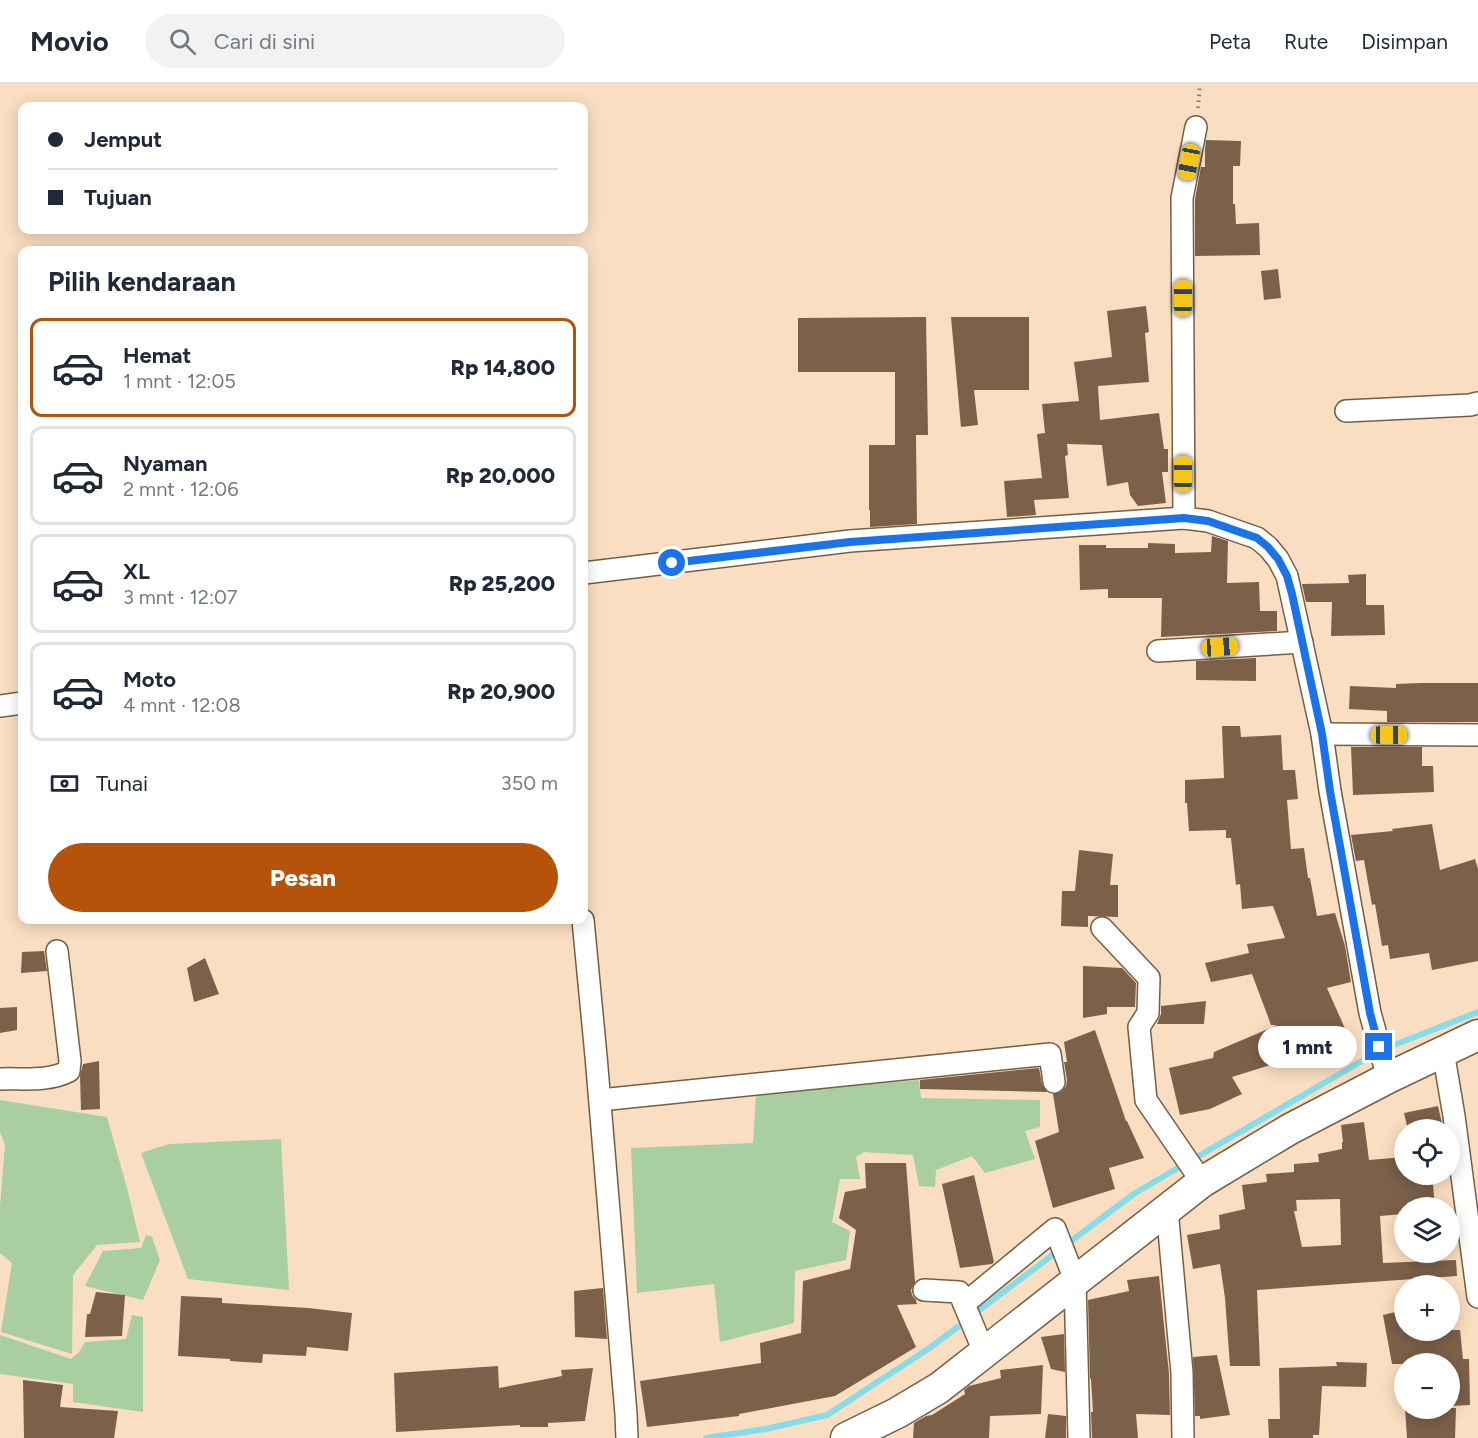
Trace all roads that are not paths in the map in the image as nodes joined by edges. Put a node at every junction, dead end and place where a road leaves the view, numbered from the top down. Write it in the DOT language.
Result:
graph roads {
  1 [pos="1196,127"];
  2 [pos="1478,404"];
  3 [pos="1346,411"];
  4 [pos="1184,518"];
  5 [pos="588,573"];
  6 [pos="1302,642"];
  7 [pos="1158,651"];
  8 [pos="18,704"];
  9 [pos="0,706"];
  10 [pos="1322,734"];
  11 [pos="1478,735"];
  12 [pos="583,924"];
  13 [pos="1102,928"];
  14 [pos="57,951"];
  15 [pos="1478,1035"];
  16 [pos="1443,1051"];
  17 [pos="1386,1071"];
  18 [pos="0,1079"];
  19 [pos="1054,1082"];
  20 [pos="600,1100"];
  21 [pos="1198,1177"];
  22 [pos="1167,1209"];
  23 [pos="1067,1258"];
  24 [pos="924,1290"];
  25 [pos="1478,1298"];
  26 [pos="972,1323"];
  27 [pos="627,1438"];
  28 [pos="846,1438"];
  29 [pos="1079,1438"];
  30 [pos="1183,1438"];
  1 -- 4 [label="street"];
  2 -- 3 [label="street"];
  4 -- 5 [label="street"];
  4 -- 6 [label="street"];
  6 -- 7 [label="street"];
  6 -- 10 [label="street"];
  8 -- 9 [label="street"];
  10 -- 11 [label="street"];
  10 -- 17 [label="street"];
  12 -- 20 [label="street"];
  13 -- 21 [label="street"];
  14 -- 18 [label="street"];
  15 -- 16 [label="main road"];
  16 -- 17 [label="main road"];
  16 -- 25 [label="street"];
  17 -- 21 [label="main road"];
  19 -- 20 [label="street"];
  20 -- 27 [label="street"];
  21 -- 22 [label="main road"];
  22 -- 23 [label="main road"];
  22 -- 30 [label="street"];
  23 -- 26 [label="main road"];
  23 -- 26 [label="street"];
  23 -- 29 [label="street"];
  24 -- 26 [label="street"];
  26 -- 28 [label="main road"];
}
